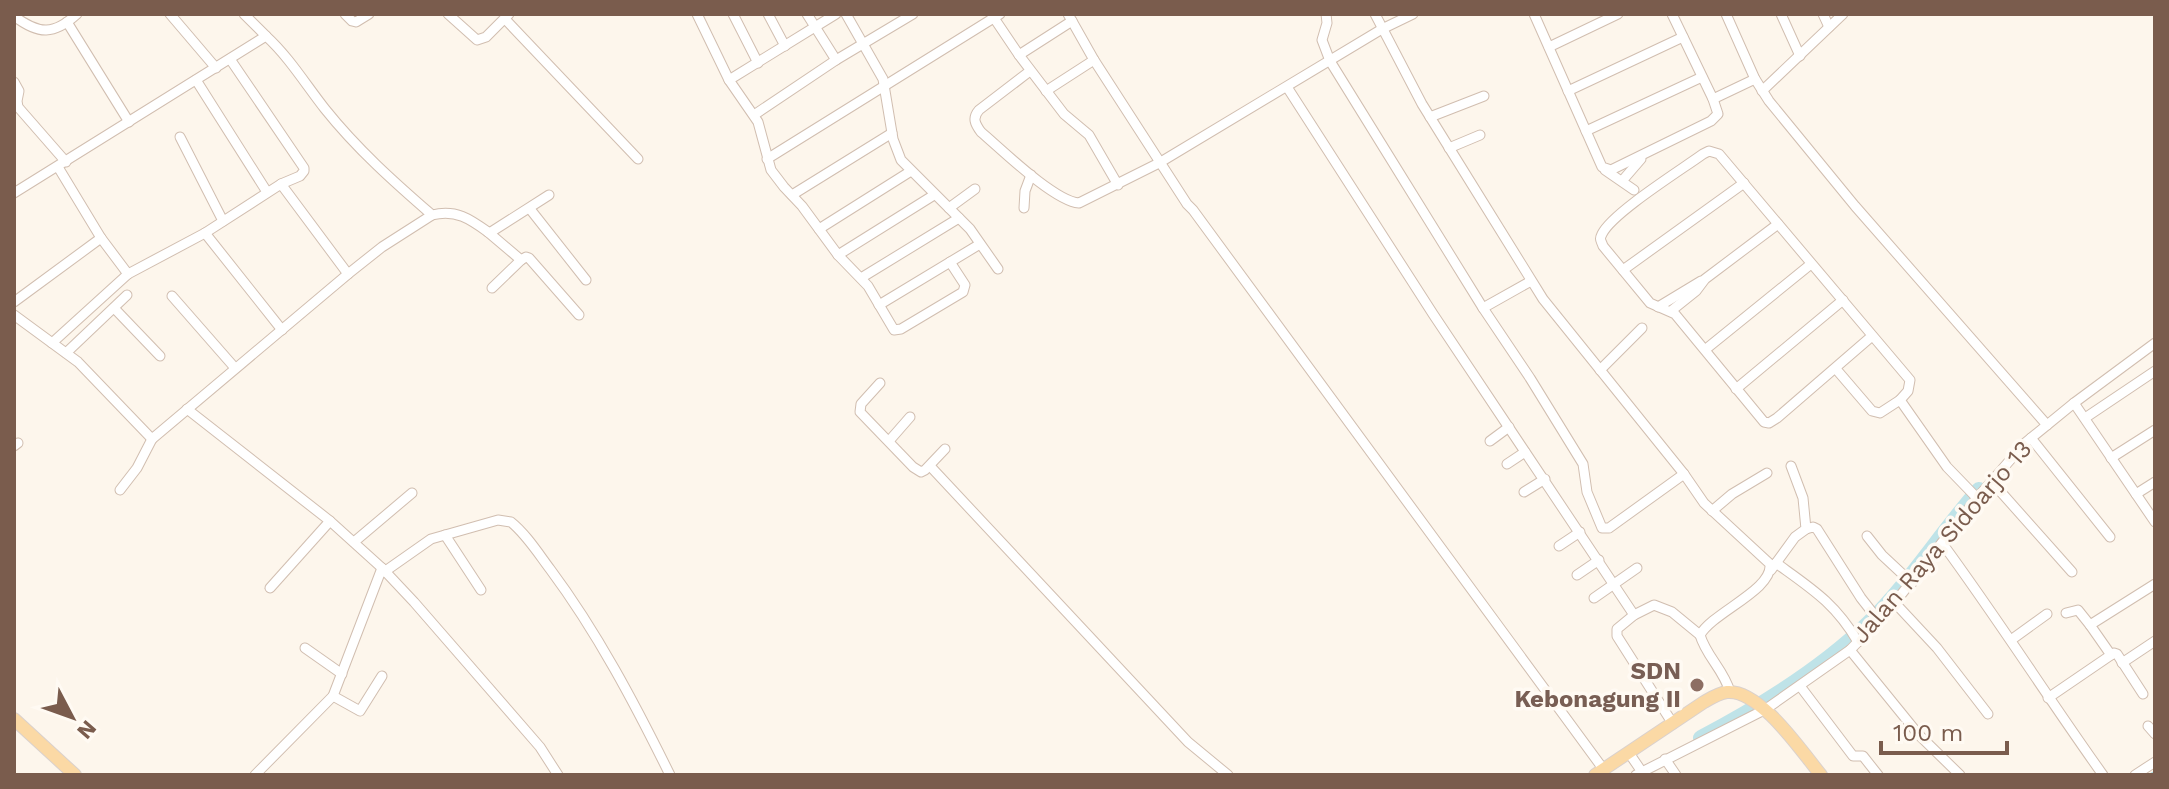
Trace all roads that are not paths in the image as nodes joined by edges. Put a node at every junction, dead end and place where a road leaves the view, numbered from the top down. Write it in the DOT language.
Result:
graph roads {
  1 [pos="77,14"];
  2 [pos="170,14"];
  3 [pos="244,14"];
  4 [pos="345,14"];
  5 [pos="369,14"];
  6 [pos="448,14"];
  7 [pos="697,14"];
  8 [pos="733,14"];
  9 [pos="768,14"];
  10 [pos="807,14"];
  11 [pos="836,14"];
  12 [pos="846,14"];
  13 [pos="913,14"];
  14 [pos="1326,14"];
  15 [pos="1375,14"];
  16 [pos="1413,14"];
  17 [pos="1534,14"];
  18 [pos="1618,14"];
  19 [pos="1672,14"];
  20 [pos="1726,14"];
  21 [pos="1781,14"];
  22 [pos="1823,14"];
  23 [pos="1843,14"];
  24 [pos="995,15"];
  25 [pos="14,16"];
  26 [pos="507,16"];
  27 [pos="1070,18"];
  28 [pos="67,22"];
  29 [pos="815,27"];
  30 [pos="1829,27"];
  31 [pos="1382,29"];
  32 [pos="266,36"];
  33 [pos="1683,37"];
  34 [pos="863,43"];
  35 [pos="785,46"];
  36 [pos="1549,47"];
  37 [pos="1019,55"];
  38 [pos="1800,56"];
  39 [pos="230,59"];
  40 [pos="836,60"];
  41 [pos="1094,60"];
  42 [pos="1330,61"];
  43 [pos="758,63"];
  44 [pos="216,68"];
  45 [pos="1030,71"];
  46 [pos="1702,77"];
  47 [pos="1755,79"];
  48 [pos="196,80"];
  49 [pos="729,80"];
  50 [pos="14,82"];
  51 [pos="885,85"];
  52 [pos="1287,87"];
  53 [pos="1046,91"];
  54 [pos="1568,91"];
  55 [pos="1762,91"];
  56 [pos="1484,96"];
  57 [pos="1713,99"];
  58 [pos="754,115"];
  59 [pos="1430,117"];
  60 [pos="129,122"];
  61 [pos="1586,131"];
  62 [pos="892,133"];
  63 [pos="1480,135"];
  64 [pos="180,137"];
  65 [pos="1449,148"];
  66 [pos="1646,153"];
  67 [pos="638,159"];
  68 [pos="767,159"];
  69 [pos="1159,163"];
  70 [pos="62,164"];
  71 [pos="1605,170"];
  72 [pos="911,171"];
  73 [pos="1031,175"];
  74 [pos="1622,181"];
  75 [pos="1744,183"];
  76 [pos="281,184"];
  77 [pos="1118,185"];
  78 [pos="975,189"];
  79 [pos="1634,190"];
  80 [pos="267,192"];
  81 [pos="14,193"];
  82 [pos="549,195"];
  83 [pos="792,195"];
  84 [pos="934,195"];
  85 [pos="949,208"];
  86 [pos="1024,208"];
  87 [pos="530,209"];
  88 [pos="432,215"];
  89 [pos="959,218"];
  90 [pos="223,221"];
  91 [pos="1778,224"];
  92 [pos="819,229"];
  93 [pos="488,232"];
  94 [pos="205,233"];
  95 [pos="101,238"];
  96 [pos="980,244"];
  97 [pos="838,255"];
  98 [pos="521,260"];
  99 [pos="950,262"];
  100 [pos="1811,264"];
  101 [pos="998,269"];
  102 [pos="1623,270"];
  103 [pos="128,274"];
  104 [pos="348,274"];
  105 [pos="861,278"];
  106 [pos="1705,279"];
  107 [pos="586,280"];
  108 [pos="1531,281"];
  109 [pos="492,288"];
  110 [pos="127,295"];
  111 [pos="172,296"];
  112 [pos="1843,300"];
  113 [pos="14,302"];
  114 [pos="879,305"];
  115 [pos="1658,307"];
  116 [pos="114,308"];
  117 [pos="1483,308"];
  118 [pos="1671,311"];
  119 [pos="14,315"];
  120 [pos="579,315"];
  121 [pos="1642,328"];
  122 [pos="282,330"];
  123 [pos="1872,336"];
  124 [pos="52,343"];
  125 [pos="2155,343"];
  126 [pos="1706,349"];
  127 [pos="66,353"];
  128 [pos="160,356"];
  129 [pos="235,368"];
  130 [pos="1836,369"];
  131 [pos="1600,370"];
  132 [pos="2155,371"];
  133 [pos="880,383"];
  134 [pos="1736,389"];
  135 [pos="1900,400"];
  136 [pos="2074,403"];
  137 [pos="187,409"];
  138 [pos="910,417"];
  139 [pos="2085,418"];
  140 [pos="2045,423"];
  141 [pos="1509,427"];
  142 [pos="2155,430"];
  143 [pos="2031,438"];
  144 [pos="152,439"];
  145 [pos="889,441"];
  146 [pos="1490,441"];
  147 [pos="945,449"];
  148 [pos="1525,452"];
  149 [pos="2111,458"];
  150 [pos="1507,464"];
  151 [pos="930,466"];
  152 [pos="1791,466"];
  153 [pos="1767,473"];
  154 [pos="1684,474"];
  155 [pos="1545,479"];
  156 [pos="1992,482"];
  157 [pos="2155,482"];
  158 [pos="120,490"];
  159 [pos="1524,492"];
  160 [pos="412,493"];
  161 [pos="2136,494"];
  162 [pos="1974,495"];
  163 [pos="1712,511"];
  164 [pos="330,521"];
  165 [pos="2155,522"];
  166 [pos="1806,529"];
  167 [pos="1580,532"];
  168 [pos="445,535"];
  169 [pos="1867,536"];
  170 [pos="2110,537"];
  171 [pos="354,542"];
  172 [pos="1942,543"];
  173 [pos="1559,546"];
  174 [pos="1599,560"];
  175 [pos="1774,566"];
  176 [pos="1637,568"];
  177 [pos="383,570"];
  178 [pos="2072,572"];
  179 [pos="1577,575"];
  180 [pos="1909,580"];
  181 [pos="1614,584"];
  182 [pos="2155,584"];
  183 [pos="270,588"];
  184 [pos="481,590"];
  185 [pos="1594,598"];
  186 [pos="1895,603"];
  187 [pos="2066,613"];
  188 [pos="2047,614"];
  189 [pos="1634,615"];
  190 [pos="1876,618"];
  191 [pos="2090,625"];
  192 [pos="1700,635"];
  193 [pos="1855,637"];
  194 [pos="2011,640"];
  195 [pos="2155,641"];
  196 [pos="305,648"];
  197 [pos="1850,650"];
  198 [pos="2111,655"];
  199 [pos="2122,663"];
  200 [pos="342,674"];
  201 [pos="382,676"];
  202 [pos="1800,686"];
  203 [pos="1730,692"];
  204 [pos="2143,694"];
  205 [pos="333,696"];
  206 [pos="2048,698"];
  207 [pos="1761,705"];
  208 [pos="1988,714"];
  209 [pos="14,719"];
  210 [pos="1673,724"];
  211 [pos="1631,756"];
  212 [pos="1665,759"];
  213 [pos="2155,762"];
  214 [pos="1600,772"];
  215 [pos="1640,772"];
  216 [pos="75,775"];
  217 [pos="255,775"];
  218 [pos="558,775"];
  219 [pos="670,775"];
  220 [pos="1228,775"];
  221 [pos="1676,775"];
  222 [pos="1821,775"];
  223 [pos="1878,775"];
  224 [pos="1960,775"];
  225 [pos="2103,775"];
  226 [pos="2135,775"];
  1 -- 28 [label="street"];
  2 -- 44 [label="street"];
  3 -- 32 [label="street"];
  4 -- 5 [label="street"];
  6 -- 26 [label="street"];
  7 -- 49 [label="street"];
  8 -- 43 [label="street"];
  9 -- 35 [label="street"];
  10 -- 29 [label="street"];
  11 -- 29 [label="street"];
  12 -- 34 [label="street"];
  13 -- 34 [label="street"];
  14 -- 42 [label="street"];
  15 -- 31 [label="street"];
  16 -- 31 [label="street"];
  17 -- 36 [label="street"];
  18 -- 36 [label="street"];
  19 -- 33 [label="street"];
  20 -- 47 [label="street"];
  21 -- 38 [label="street"];
  22 -- 30 [label="street"];
  23 -- 30 [label="street"];
  24 -- 37 [label="street"];
  24 -- 51 [label="street"];
  25 -- 28 [label="street"];
  26 -- 67 [label="street"];
  27 -- 37 [label="street"];
  27 -- 41 [label="street"];
  28 -- 60 [label="street"];
  29 -- 35 [label="street"];
  29 -- 40 [label="street"];
  30 -- 38 [label="street"];
  31 -- 42 [label="street"];
  31 -- 59 [label="street"];
  32 -- 39 [label="street"];
  32 -- 88 [label="street"];
  33 -- 46 [label="street"];
  33 -- 54 [label="street"];
  34 -- 40 [label="street"];
  34 -- 51 [label="street"];
  35 -- 43 [label="street"];
  36 -- 54 [label="street"];
  37 -- 45 [label="street"];
  38 -- 55 [label="street"];
  39 -- 44 [label="street"];
  39 -- 76 [label="street"];
  40 -- 58 [label="street"];
  41 -- 53 [label="street"];
  41 -- 69 [label="street"];
  42 -- 52 [label="street"];
  42 -- 117 [label="street"];
  43 -- 49 [label="street"];
  44 -- 48 [label="street"];
  45 -- 53 [label="street"];
  45 -- 73 [label="street"];
  46 -- 57 [label="street"];
  46 -- 61 [label="street"];
  47 -- 55 [label="street"];
  47 -- 57 [label="street"];
  48 -- 60 [label="street"];
  48 -- 80 [label="street"];
  49 -- 58 [label="street"];
  50 -- 70 [label="street"];
  51 -- 62 [label="street"];
  51 -- 68 [label="street"];
  52 -- 69 [label="street"];
  52 -- 141 [label="street"];
  53 -- 77 [label="street"];
  54 -- 61 [label="street"];
  55 -- 140 [label="street"];
  56 -- 59 [label="street"];
  57 -- 66 [label="street"];
  58 -- 68 [label="street"];
  59 -- 65 [label="street"];
  60 -- 70 [label="street"];
  61 -- 71 [label="street"];
  62 -- 72 [label="street"];
  62 -- 83 [label="street"];
  63 -- 65 [label="street"];
  64 -- 90 [label="street"];
  65 -- 108 [label="street"];
  66 -- 71 [label="street"];
  66 -- 74 [label="street"];
  68 -- 83 [label="street"];
  69 -- 77 [label="street"];
  69 -- 214 [label="street"];
  70 -- 81 [label="street"];
  70 -- 95 [label="street"];
  71 -- 74 [label="street"];
  72 -- 84 [label="street"];
  72 -- 92 [label="street"];
  73 -- 77 [label="street"];
  73 -- 86 [label="street"];
  74 -- 79 [label="street"];
  75 -- 91 [label="street"];
  75 -- 102 [label="street"];
  75 -- 102 [label="street"];
  76 -- 80 [label="street"];
  76 -- 104 [label="street"];
  78 -- 85 [label="street"];
  80 -- 90 [label="street"];
  82 -- 87 [label="street"];
  83 -- 92 [label="street"];
  84 -- 85 [label="street"];
  84 -- 97 [label="street"];
  85 -- 89 [label="street"];
  87 -- 93 [label="street"];
  87 -- 107 [label="street"];
  88 -- 93 [label="street"];
  88 -- 104 [label="street"];
  89 -- 96 [label="street"];
  89 -- 105 [label="street"];
  90 -- 94 [label="street"];
  91 -- 100 [label="street"];
  91 -- 106 [label="street"];
  92 -- 97 [label="street"];
  93 -- 98 [label="street"];
  94 -- 103 [label="street"];
  94 -- 122 [label="street"];
  95 -- 103 [label="street"];
  95 -- 113 [label="street"];
  96 -- 99 [label="street"];
  96 -- 101 [label="street"];
  97 -- 105 [label="street"];
  98 -- 109 [label="street"];
  98 -- 120 [label="street"];
  99 -- 114 [label="street"];
  99 -- 114 [label="street"];
  100 -- 112 [label="street"];
  100 -- 126 [label="street"];
  102 -- 115 [label="street"];
  103 -- 124 [label="street"];
  104 -- 122 [label="street"];
  105 -- 114 [label="street"];
  106 -- 115 [label="street"];
  106 -- 118 [label="street"];
  108 -- 117 [label="street"];
  108 -- 131 [label="street"];
  110 -- 116 [label="street"];
  111 -- 129 [label="street"];
  112 -- 123 [label="street"];
  112 -- 134 [label="street"];
  115 -- 118 [label="street"];
  116 -- 127 [label="street"];
  116 -- 128 [label="street"];
  117 -- 154 [label="street"];
  118 -- 126 [label="street"];
  119 -- 124 [label="street"];
  121 -- 131 [label="street"];
  122 -- 129 [label="street"];
  123 -- 130 [label="street"];
  123 -- 135 [label="street"];
  124 -- 127 [label="street"];
  125 -- 136 [label="street, Jalan Raya Sidoarjo 13"];
  126 -- 134 [label="street"];
  127 -- 144 [label="street"];
  129 -- 137 [label="street"];
  130 -- 134 [label="street"];
  130 -- 135 [label="street"];
  131 -- 154 [label="street"];
  132 -- 139 [label="street"];
  133 -- 145 [label="street"];
  135 -- 162 [label="street"];
  136 -- 139 [label="street"];
  136 -- 140 [label="street, Jalan Raya Sidoarjo 13"];
  137 -- 144 [label="street"];
  137 -- 164 [label="street"];
  138 -- 145 [label="street"];
  139 -- 149 [label="street"];
  140 -- 143 [label="street, Jalan Raya Sidoarjo 13"];
  141 -- 146 [label="street"];
  141 -- 148 [label="street"];
  142 -- 149 [label="street"];
  143 -- 156 [label="street, Jalan Raya Sidoarjo 13"];
  143 -- 170 [label="street"];
  144 -- 158 [label="street"];
  145 -- 151 [label="street"];
  147 -- 151 [label="street"];
  148 -- 150 [label="street"];
  148 -- 155 [label="street"];
  149 -- 161 [label="street"];
  151 -- 220 [label="street"];
  152 -- 166 [label="street"];
  153 -- 163 [label="street"];
  154 -- 163 [label="street"];
  155 -- 159 [label="street"];
  155 -- 167 [label="street"];
  156 -- 162 [label="street, Jalan Raya Sidoarjo 13"];
  156 -- 178 [label="street"];
  157 -- 161 [label="street"];
  160 -- 171 [label="street"];
  161 -- 165 [label="street"];
  162 -- 172 [label="street, Jalan Raya Sidoarjo 13"];
  163 -- 175 [label="street"];
  164 -- 171 [label="street"];
  164 -- 183 [label="street"];
  166 -- 175 [label="street"];
  166 -- 190 [label="street"];
  167 -- 173 [label="street"];
  167 -- 174 [label="street"];
  168 -- 177 [label="street"];
  168 -- 184 [label="street"];
  168 -- 219 [label="street"];
  169 -- 180 [label="street"];
  171 -- 177 [label="street"];
  172 -- 180 [label="street, Jalan Raya Sidoarjo 13"];
  172 -- 194 [label="street"];
  174 -- 179 [label="street"];
  174 -- 181 [label="street"];
  175 -- 192 [label="street"];
  175 -- 193 [label="street"];
  176 -- 181 [label="street"];
  177 -- 200 [label="street"];
  177 -- 218 [label="street"];
  180 -- 186 [label="street, Jalan Raya Sidoarjo 13"];
  181 -- 185 [label="street"];
  181 -- 189 [label="street"];
  182 -- 191 [label="street"];
  186 -- 190 [label="street, Jalan Raya Sidoarjo 13"];
  186 -- 208 [label="street"];
  187 -- 191 [label="street"];
  188 -- 194 [label="street"];
  189 -- 192 [label="street"];
  189 -- 210 [label="street"];
  190 -- 193 [label="street, Jalan Raya Sidoarjo 13"];
  191 -- 198 [label="street"];
  192 -- 203 [label="street"];
  193 -- 197 [label="street, Jalan Raya Sidoarjo 13"];
  194 -- 206 [label="street"];
  195 -- 199 [label="street"];
  196 -- 200 [label="street"];
  197 -- 202 [label="street, Jalan Raya Sidoarjo 13"];
  197 -- 224 [label="street"];
  198 -- 199 [label="street"];
  198 -- 206 [label="street"];
  199 -- 204 [label="street"];
  200 -- 205 [label="street"];
  201 -- 205 [label="street"];
  202 -- 207 [label="street, Jalan Raya Sidoarjo 13"];
  202 -- 223 [label="street"];
  203 -- 207 [label="main road"];
  203 -- 210 [label="main road"];
  205 -- 217 [label="street"];
  206 -- 225 [label="street"];
  207 -- 212 [label="street, Jalan Raya Sidoarjo 13"];
  207 -- 222 [label="main road"];
  209 -- 216 [label="main road"];
  210 -- 211 [label="main road"];
  211 -- 214 [label="main road"];
  211 -- 215 [label="street"];
  212 -- 215 [label="street, Jalan Raya Sidoarjo 13"];
  212 -- 221 [label="street"];
  213 -- 226 [label="street"];
}
